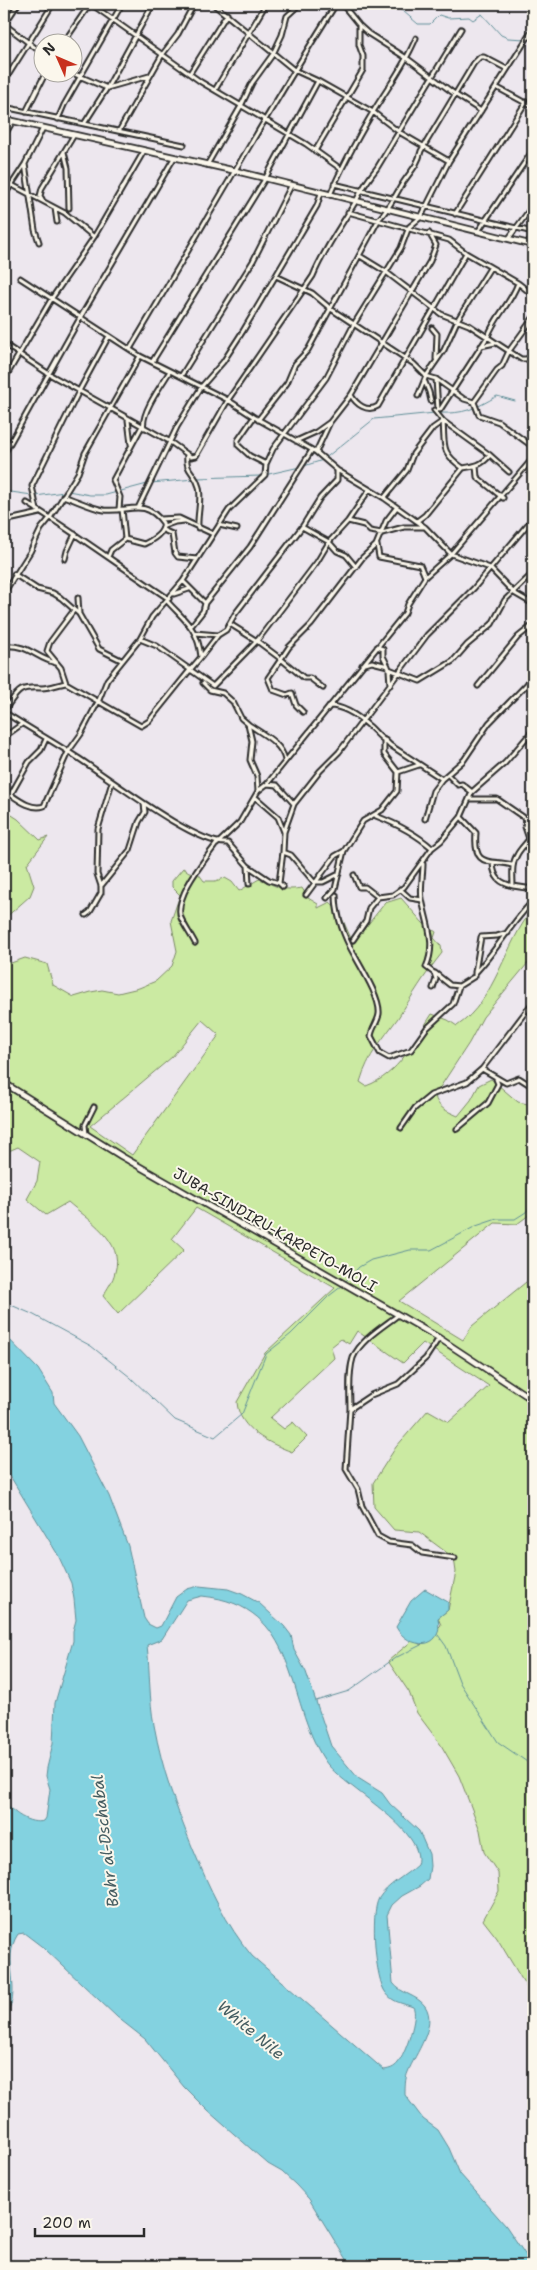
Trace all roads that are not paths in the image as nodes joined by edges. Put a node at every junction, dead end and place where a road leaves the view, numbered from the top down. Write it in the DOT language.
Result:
graph roads {
  1 [pos="18,4"];
  2 [pos="53,4"];
  3 [pos="90,4"];
  4 [pos="122,4"];
  5 [pos="153,4"];
  6 [pos="194,4"];
  7 [pos="213,4"];
  8 [pos="266,4"];
  9 [pos="300,4"];
  10 [pos="336,4"];
  11 [pos="342,4"];
  12 [pos="227,14"];
  13 [pos="113,18"];
  14 [pos="4,25"];
  15 [pos="359,25"];
  16 [pos="461,29"];
  17 [pos="533,29"];
  18 [pos="71,32"];
  19 [pos="249,33"];
  20 [pos="136,35"];
  21 [pos="416,38"];
  22 [pos="28,42"];
  23 [pos="32,45"];
  24 [pos="273,54"];
  25 [pos="162,55"];
  26 [pos="408,59"];
  27 [pos="508,69"];
  28 [pos="294,70"];
  29 [pos="190,72"];
  30 [pos="82,73"];
  31 [pos="149,76"];
  32 [pos="432,76"];
  33 [pos="82,78"];
  34 [pos="318,81"];
  35 [pos="4,82"];
  36 [pos="41,82"];
  37 [pos="77,82"];
  38 [pos="496,87"];
  39 [pos="107,88"];
  40 [pos="215,90"];
  41 [pos="456,95"];
  42 [pos="347,99"];
  43 [pos="526,102"];
  44 [pos="242,106"];
  45 [pos="4,107"];
  46 [pos="533,107"];
  47 [pos="481,111"];
  48 [pos="26,112"];
  49 [pos="373,112"];
  50 [pos="4,119"];
  51 [pos="58,119"];
  52 [pos="264,119"];
  53 [pos="13,121"];
  54 [pos="84,124"];
  55 [pos="43,128"];
  56 [pos="119,131"];
  57 [pos="399,132"];
  58 [pos="288,134"];
  59 [pos="74,135"];
  60 [pos="4,136"];
  61 [pos="184,145"];
  62 [pos="425,147"];
  63 [pos="533,150"];
  64 [pos="144,151"];
  65 [pos="315,151"];
  66 [pos="64,152"];
  67 [pos="174,158"];
  68 [pos="449,161"];
  69 [pos="25,164"];
  70 [pos="207,165"];
  71 [pos="341,169"];
  72 [pos="236,171"];
  73 [pos="265,179"];
  74 [pos="12,184"];
  75 [pos="334,184"];
  76 [pos="292,186"];
  77 [pos="29,194"];
  78 [pos="321,194"];
  79 [pos="4,196"];
  80 [pos="330,196"];
  81 [pos="40,198"];
  82 [pos="394,198"];
  83 [pos="355,202"];
  84 [pos="533,205"];
  85 [pos="55,207"];
  86 [pos="426,207"];
  87 [pos="33,208"];
  88 [pos="69,208"];
  89 [pos="390,209"];
  90 [pos="348,212"];
  91 [pos="455,214"];
  92 [pos="421,217"];
  93 [pos="379,219"];
  94 [pos="485,220"];
  95 [pos="57,222"];
  96 [pos="409,227"];
  97 [pos="516,228"];
  98 [pos="478,230"];
  99 [pos="533,232"];
  100 [pos="429,233"];
  101 [pos="94,237"];
  102 [pos="509,238"];
  103 [pos="39,242"];
  104 [pos="533,245"];
  105 [pos="466,253"];
  106 [pos="360,256"];
  107 [pos="490,268"];
  108 [pos="386,272"];
  109 [pos="276,276"];
  110 [pos="20,278"];
  111 [pos="518,283"];
  112 [pos="304,289"];
  113 [pos="411,290"];
  114 [pos="533,295"];
  115 [pos="52,298"];
  116 [pos="331,309"];
  117 [pos="433,309"];
  118 [pos="80,318"];
  119 [pos="533,318"];
  120 [pos="458,319"];
  121 [pos="354,324"];
  122 [pos="432,328"];
  123 [pos="109,336"];
  124 [pos="488,336"];
  125 [pos="382,341"];
  126 [pos="496,343"];
  127 [pos="4,344"];
  128 [pos="481,346"];
  129 [pos="130,349"];
  130 [pos="509,351"];
  131 [pos="19,354"];
  132 [pos="140,356"];
  133 [pos="533,356"];
  134 [pos="404,358"];
  135 [pos="436,360"];
  136 [pos="152,362"];
  137 [pos="170,371"];
  138 [pos="49,374"];
  139 [pos="181,376"];
  140 [pos="426,376"];
  141 [pos="436,378"];
  142 [pos="4,380"];
  143 [pos="424,382"];
  144 [pos="202,386"];
  145 [pos="453,390"];
  146 [pos="78,391"];
  147 [pos="351,395"];
  148 [pos="418,396"];
  149 [pos="228,400"];
  150 [pos="431,401"];
  151 [pos="474,402"];
  152 [pos="111,409"];
  153 [pos="437,410"];
  154 [pos="254,418"];
  155 [pos="128,420"];
  156 [pos="258,420"];
  157 [pos="443,421"];
  158 [pos="330,422"];
  159 [pos="143,429"];
  160 [pos="285,435"];
  161 [pos="169,441"];
  162 [pos="296,441"];
  163 [pos="131,444"];
  164 [pos="533,447"];
  165 [pos="314,451"];
  166 [pos="4,454"];
  167 [pos="187,454"];
  168 [pos="490,455"];
  169 [pos="533,458"];
  170 [pos="266,464"];
  171 [pos="476,466"];
  172 [pos="463,468"];
  173 [pos="337,470"];
  174 [pos="509,472"];
  175 [pos="368,490"];
  176 [pos="63,496"];
  177 [pos="384,498"];
  178 [pos="502,498"];
  179 [pos="27,503"];
  180 [pos="139,506"];
  181 [pos="396,508"];
  182 [pos="120,509"];
  183 [pos="39,512"];
  184 [pos="50,518"];
  185 [pos="533,518"];
  186 [pos="160,519"];
  187 [pos="4,521"];
  188 [pos="186,521"];
  189 [pos="417,521"];
  190 [pos="348,522"];
  191 [pos="219,526"];
  192 [pos="302,527"];
  193 [pos="425,527"];
  194 [pos="163,528"];
  195 [pos="198,528"];
  196 [pos="238,529"];
  197 [pos="382,533"];
  198 [pos="76,534"];
  199 [pos="213,534"];
  200 [pos="125,539"];
  201 [pos="329,542"];
  202 [pos="376,545"];
  203 [pos="451,554"];
  204 [pos="108,557"];
  205 [pos="65,559"];
  206 [pos="197,559"];
  207 [pos="356,566"];
  208 [pos="490,568"];
  209 [pos="533,573"];
  210 [pos="14,574"];
  211 [pos="425,577"];
  212 [pos="183,581"];
  213 [pos="4,583"];
  214 [pos="9,584"];
  215 [pos="190,589"];
  216 [pos="4,593"];
  217 [pos="514,593"];
  218 [pos="172,595"];
  219 [pos="78,598"];
  220 [pos="168,600"];
  221 [pos="205,603"];
  222 [pos="533,604"];
  223 [pos="74,610"];
  224 [pos="79,614"];
  225 [pos="230,624"];
  226 [pos="533,625"];
  227 [pos="192,626"];
  228 [pos="194,634"];
  229 [pos="218,635"];
  230 [pos="140,639"];
  231 [pos="257,640"];
  232 [pos="4,646"];
  233 [pos="377,647"];
  234 [pos="201,657"];
  235 [pos="121,660"];
  236 [pos="280,660"];
  237 [pos="57,663"];
  238 [pos="362,665"];
  239 [pos="388,668"];
  240 [pos="190,670"];
  241 [pos="533,673"];
  242 [pos="399,674"];
  243 [pos="66,683"];
  244 [pos="390,685"];
  245 [pos="478,686"];
  246 [pos="323,688"];
  247 [pos="99,700"];
  248 [pos="329,706"];
  249 [pos="4,712"];
  250 [pos="303,712"];
  251 [pos="362,720"];
  252 [pos="22,724"];
  253 [pos="248,724"];
  254 [pos="533,730"];
  255 [pos="4,737"];
  256 [pos="46,739"];
  257 [pos="384,740"];
  258 [pos="68,752"];
  259 [pos="285,760"];
  260 [pos="420,764"];
  261 [pos="398,772"];
  262 [pos="448,775"];
  263 [pos="442,779"];
  264 [pos="112,782"];
  265 [pos="267,784"];
  266 [pos="4,790"];
  267 [pos="258,791"];
  268 [pos="472,792"];
  269 [pos="11,794"];
  270 [pos="255,797"];
  271 [pos="470,799"];
  272 [pos="144,803"];
  273 [pos="294,804"];
  274 [pos="376,815"];
  275 [pos="461,817"];
  276 [pos="425,818"];
  277 [pos="526,820"];
  278 [pos="533,821"];
  279 [pos="284,832"];
  280 [pos="217,843"];
  281 [pos="432,848"];
  282 [pos="344,851"];
  283 [pos="283,852"];
  284 [pos="423,863"];
  285 [pos="493,864"];
  286 [pos="512,864"];
  287 [pos="248,866"];
  288 [pos="340,874"];
  289 [pos="354,875"];
  290 [pos="279,882"];
  291 [pos="314,882"];
  292 [pos="249,884"];
  293 [pos="102,886"];
  294 [pos="513,886"];
  295 [pos="284,887"];
  296 [pos="400,889"];
  297 [pos="533,889"];
  298 [pos="336,894"];
  299 [pos="306,895"];
  300 [pos="378,897"];
  301 [pos="327,898"];
  302 [pos="422,900"];
  303 [pos="533,901"];
  304 [pos="86,915"];
  305 [pos="509,932"];
  306 [pos="353,940"];
  307 [pos="195,942"];
  308 [pos="434,973"];
  309 [pos="475,973"];
  310 [pos="458,986"];
  311 [pos="433,988"];
  312 [pos="533,1002"];
  313 [pos="482,1069"];
  314 [pos="495,1079"];
  315 [pos="4,1083"];
  316 [pos="533,1084"];
  317 [pos="94,1107"];
  318 [pos="401,1128"];
  319 [pos="456,1129"];
  320 [pos="86,1135"];
  321 [pos="398,1315"];
  322 [pos="439,1338"];
  323 [pos="533,1400"];
  324 [pos="350,1409"];
  325 [pos="455,1558"];
  1 -- 14 [label="street"];
  2 -- 22 [label="street"];
  3 -- 13 [label="street"];
  3 -- 18 [label="street"];
  4 -- 13 [label="street"];
  5 -- 20 [label="street"];
  6 -- 25 [label="street"];
  7 -- 12 [label="street"];
  8 -- 19 [label="street"];
  9 -- 24 [label="street"];
  10 -- 28 [label="street"];
  11 -- 15 [label="street"];
  12 -- 19 [label="street"];
  12 -- 29 [label="street"];
  13 -- 20 [label="street"];
  13 -- 30 [label="street"];
  14 -- 22 [label="street"];
  15 -- 26 [label="street"];
  15 -- 42 [label="street"];
  16 -- 32 [label="street"];
  17 -- 27 [label="street"];
  19 -- 24 [label="street"];
  19 -- 40 [label="street"];
  20 -- 25 [label="street"];
  20 -- 39 [label="street"];
  21 -- 26 [label="street"];
  22 -- 23 [label="street"];
  22 -- 35 [label="street"];
  24 -- 28 [label="street"];
  24 -- 44 [label="street"];
  25 -- 29 [label="street"];
  25 -- 31 [label="street"];
  26 -- 32 [label="street"];
  26 -- 49 [label="street"];
  27 -- 38 [label="street"];
  27 -- 41 [label="street"];
  28 -- 34 [label="street"];
  28 -- 52 [label="street"];
  29 -- 40 [label="street"];
  31 -- 39 [label="street"];
  31 -- 56 [label="street"];
  32 -- 41 [label="street"];
  32 -- 57 [label="street"];
  33 -- 39 [label="street"];
  34 -- 42 [label="street"];
  34 -- 58 [label="street"];
  36 -- 48 [label="street"];
  37 -- 51 [label="street"];
  38 -- 43 [label="street"];
  38 -- 47 [label="street"];
  39 -- 54 [label="street"];
  40 -- 44 [label="street"];
  41 -- 47 [label="street"];
  41 -- 62 [label="street"];
  42 -- 49 [label="street"];
  42 -- 65 [label="street"];
  43 -- 46 [label="street"];
  43 -- 91 [label="street"];
  44 -- 52 [label="street"];
  44 -- 70 [label="street"];
  45 -- 48 [label="street"];
  47 -- 68 [label="street"];
  48 -- 51 [label="street"];
  49 -- 57 [label="street"];
  49 -- 71 [label="street"];
  50 -- 53 [label="main road"];
  51 -- 54 [label="street"];
  52 -- 58 [label="street"];
  52 -- 72 [label="street"];
  53 -- 55 [label="main road"];
  53 -- 60 [label="street"];
  54 -- 56 [label="street"];
  55 -- 59 [label="main road"];
  55 -- 69 [label="street"];
  56 -- 61 [label="street"];
  57 -- 62 [label="street"];
  57 -- 83 [label="street"];
  58 -- 65 [label="street"];
  58 -- 73 [label="street"];
  59 -- 64 [label="main road"];
  59 -- 66 [label="street"];
  62 -- 68 [label="street"];
  62 -- 82 [label="street"];
  63 -- 94 [label="street"];
  64 -- 67 [label="main road"];
  64 -- 101 [label="street"];
  65 -- 71 [label="street"];
  66 -- 81 [label="street"];
  66 -- 88 [label="street"];
  67 -- 70 [label="main road"];
  67 -- 118 [label="street"];
  68 -- 86 [label="street"];
  69 -- 74 [label="street"];
  69 -- 77 [label="street"];
  70 -- 72 [label="main road"];
  71 -- 80 [label="street"];
  72 -- 73 [label="main road"];
  72 -- 129 [label="street"];
  73 -- 76 [label="main road"];
  73 -- 136 [label="street"];
  74 -- 77 [label="street"];
  74 -- 79 [label="street"];
  75 -- 82 [label="street"];
  76 -- 78 [label="main road"];
  76 -- 139 [label="street"];
  77 -- 81 [label="street"];
  77 -- 87 [label="street"];
  78 -- 80 [label="main road"];
  78 -- 109 [label="street"];
  80 -- 83 [label="main road"];
  81 -- 85 [label="street"];
  81 -- 87 [label="street"];
  82 -- 86 [label="street"];
  82 -- 89 [label="street"];
  83 -- 89 [label="main road"];
  83 -- 90 [label="street"];
  84 -- 97 [label="street"];
  85 -- 95 [label="street"];
  85 -- 101 [label="street"];
  86 -- 91 [label="street"];
  86 -- 92 [label="street"];
  87 -- 103 [label="street"];
  89 -- 92 [label="main road"];
  89 -- 93 [label="street"];
  90 -- 93 [label="street"];
  90 -- 112 [label="street"];
  91 -- 94 [label="street"];
  92 -- 96 [label="street"];
  92 -- 98 [label="main road"];
  93 -- 96 [label="street"];
  93 -- 106 [label="street"];
  94 -- 97 [label="street"];
  94 -- 98 [label="street"];
  96 -- 100 [label="street"];
  96 -- 108 [label="street"];
  97 -- 99 [label="street"];
  97 -- 102 [label="street"];
  98 -- 102 [label="main road"];
  100 -- 105 [label="street"];
  100 -- 113 [label="street"];
  101 -- 115 [label="street"];
  102 -- 104 [label="main road"];
  105 -- 107 [label="street"];
  105 -- 117 [label="street"];
  106 -- 108 [label="street"];
  106 -- 116 [label="street"];
  107 -- 111 [label="street"];
  107 -- 120 [label="street"];
  108 -- 113 [label="street"];
  108 -- 121 [label="street"];
  109 -- 112 [label="street"];
  109 -- 144 [label="street"];
  110 -- 115 [label="street"];
  111 -- 114 [label="street"];
  111 -- 124 [label="street"];
  112 -- 116 [label="street"];
  112 -- 149 [label="street"];
  113 -- 117 [label="street"];
  113 -- 125 [label="street"];
  115 -- 118 [label="street"];
  115 -- 131 [label="street"];
  116 -- 121 [label="street"];
  116 -- 156 [label="street"];
  117 -- 120 [label="street"];
  117 -- 134 [label="street"];
  118 -- 123 [label="street"];
  118 -- 138 [label="street"];
  119 -- 130 [label="street"];
  120 -- 124 [label="street"];
  120 -- 135 [label="street"];
  121 -- 125 [label="street"];
  121 -- 160 [label="street"];
  122 -- 135 [label="street"];
  123 -- 129 [label="street"];
  123 -- 146 [label="street"];
  124 -- 126 [label="street"];
  124 -- 128 [label="street"];
  125 -- 134 [label="street"];
  125 -- 147 [label="street"];
  126 -- 128 [label="street"];
  126 -- 130 [label="street"];
  127 -- 131 [label="street"];
  128 -- 145 [label="street"];
  129 -- 132 [label="street"];
  130 -- 133 [label="street"];
  130 -- 151 [label="street"];
  131 -- 138 [label="street"];
  131 -- 142 [label="street"];
  132 -- 136 [label="street"];
  132 -- 152 [label="street"];
  134 -- 140 [label="street"];
  134 -- 147 [label="street"];
  135 -- 140 [label="street"];
  136 -- 137 [label="street"];
  137 -- 139 [label="street"];
  137 -- 159 [label="street"];
  138 -- 146 [label="street"];
  138 -- 166 [label="street"];
  139 -- 144 [label="street"];
  140 -- 141 [label="street"];
  140 -- 143 [label="street"];
  141 -- 145 [label="street"];
  141 -- 153 [label="street"];
  143 -- 148 [label="street"];
  143 -- 150 [label="street"];
  144 -- 149 [label="street"];
  144 -- 161 [label="street"];
  145 -- 151 [label="street"];
  145 -- 153 [label="street"];
  146 -- 152 [label="street"];
  146 -- 183 [label="street"];
  147 -- 158 [label="street"];
  149 -- 154 [label="street"];
  149 -- 167 [label="street"];
  151 -- 164 [label="street"];
  152 -- 155 [label="street"];
  152 -- 176 [label="street"];
  153 -- 157 [label="street"];
  154 -- 156 [label="street"];
  154 -- 170 [label="street"];
  155 -- 159 [label="street"];
  155 -- 163 [label="street"];
  156 -- 160 [label="street"];
  157 -- 168 [label="street"];
  157 -- 172 [label="street"];
  157 -- 177 [label="street"];
  158 -- 162 [label="street"];
  158 -- 165 [label="street"];
  159 -- 161 [label="street"];
  159 -- 163 [label="street"];
  160 -- 162 [label="street"];
  160 -- 170 [label="street"];
  161 -- 167 [label="street"];
  161 -- 180 [label="street"];
  162 -- 165 [label="street"];
  163 -- 182 [label="street"];
  165 -- 173 [label="street"];
  165 -- 221 [label="street"];
  167 -- 195 [label="street"];
  168 -- 171 [label="street"];
  168 -- 174 [label="street"];
  169 -- 203 [label="street"];
  170 -- 191 [label="street"];
  171 -- 172 [label="street"];
  171 -- 178 [label="street"];
  172 -- 189 [label="street"];
  173 -- 175 [label="street"];
  173 -- 192 [label="street"];
  175 -- 177 [label="street"];
  175 -- 190 [label="street"];
  176 -- 182 [label="street"];
  176 -- 184 [label="street"];
  177 -- 181 [label="street"];
  179 -- 183 [label="street"];
  180 -- 182 [label="street"];
  180 -- 186 [label="street"];
  181 -- 189 [label="street"];
  181 -- 197 [label="street"];
  182 -- 200 [label="street"];
  183 -- 184 [label="street"];
  183 -- 187 [label="street"];
  184 -- 198 [label="street"];
  184 -- 210 [label="street"];
  185 -- 208 [label="street"];
  186 -- 188 [label="street"];
  186 -- 194 [label="street"];
  188 -- 194 [label="street"];
  188 -- 195 [label="street"];
  189 -- 193 [label="street"];
  190 -- 197 [label="street"];
  190 -- 201 [label="street"];
  191 -- 196 [label="street"];
  191 -- 199 [label="street"];
  192 -- 201 [label="street"];
  192 -- 225 [label="street"];
  193 -- 197 [label="street"];
  193 -- 203 [label="street"];
  194 -- 200 [label="street"];
  194 -- 206 [label="street"];
  195 -- 199 [label="street"];
  197 -- 202 [label="street"];
  198 -- 204 [label="street"];
  198 -- 205 [label="street"];
  199 -- 206 [label="street"];
  200 -- 204 [label="street"];
  201 -- 207 [label="street"];
  201 -- 231 [label="street"];
  202 -- 207 [label="street"];
  202 -- 211 [label="street"];
  203 -- 208 [label="street"];
  203 -- 211 [label="street"];
  204 -- 220 [label="street"];
  206 -- 212 [label="street"];
  207 -- 236 [label="street"];
  208 -- 217 [label="street"];
  208 -- 242 [label="street"];
  209 -- 217 [label="street"];
  210 -- 214 [label="street"];
  210 -- 223 [label="street"];
  211 -- 233 [label="street"];
  212 -- 215 [label="street"];
  212 -- 218 [label="street"];
  213 -- 214 [label="street"];
  214 -- 216 [label="street"];
  215 -- 218 [label="street"];
  215 -- 221 [label="street"];
  217 -- 222 [label="street"];
  217 -- 242 [label="street"];
  218 -- 220 [label="street"];
  219 -- 224 [label="street"];
  220 -- 227 [label="street"];
  220 -- 230 [label="street"];
  221 -- 227 [label="street"];
  223 -- 224 [label="street"];
  223 -- 237 [label="street"];
  224 -- 235 [label="street"];
  225 -- 229 [label="street"];
  225 -- 231 [label="street"];
  226 -- 245 [label="street"];
  227 -- 228 [label="street"];
  228 -- 229 [label="street"];
  228 -- 234 [label="street"];
  229 -- 234 [label="street"];
  230 -- 235 [label="street"];
  230 -- 240 [label="street"];
  231 -- 236 [label="street"];
  231 -- 240 [label="street"];
  232 -- 237 [label="street"];
  233 -- 238 [label="street"];
  233 -- 239 [label="street"];
  234 -- 240 [label="street"];
  235 -- 247 [label="street"];
  236 -- 246 [label="street"];
  236 -- 250 [label="street"];
  237 -- 243 [label="street"];
  238 -- 239 [label="street"];
  238 -- 248 [label="street"];
  239 -- 242 [label="street"];
  239 -- 244 [label="street"];
  240 -- 247 [label="street"];
  240 -- 253 [label="street"];
  241 -- 262 [label="street"];
  242 -- 244 [label="street"];
  243 -- 247 [label="street"];
  243 -- 249 [label="street"];
  244 -- 251 [label="street"];
  247 -- 258 [label="street"];
  248 -- 251 [label="street"];
  248 -- 259 [label="street"];
  249 -- 252 [label="street"];
  251 -- 257 [label="street"];
  251 -- 273 [label="street"];
  252 -- 255 [label="street"];
  252 -- 256 [label="street"];
  253 -- 259 [label="street"];
  253 -- 267 [label="street"];
  254 -- 268 [label="street"];
  256 -- 258 [label="street"];
  256 -- 269 [label="street"];
  257 -- 260 [label="street"];
  257 -- 261 [label="street"];
  258 -- 264 [label="street"];
  258 -- 269 [label="street"];
  259 -- 265 [label="street"];
  260 -- 261 [label="street"];
  260 -- 263 [label="street"];
  261 -- 274 [label="street"];
  262 -- 263 [label="street"];
  262 -- 268 [label="street"];
  263 -- 276 [label="street"];
  264 -- 272 [label="street"];
  264 -- 293 [label="street"];
  265 -- 267 [label="street"];
  265 -- 273 [label="street"];
  266 -- 269 [label="street"];
  267 -- 270 [label="street"];
  268 -- 271 [label="street"];
  270 -- 279 [label="street"];
  270 -- 280 [label="street"];
  271 -- 275 [label="street"];
  271 -- 277 [label="street"];
  272 -- 280 [label="street"];
  272 -- 293 [label="street"];
  273 -- 279 [label="street"];
  274 -- 281 [label="street"];
  274 -- 282 [label="street"];
  275 -- 281 [label="street"];
  275 -- 285 [label="street"];
  277 -- 278 [label="street"];
  277 -- 286 [label="street"];
  279 -- 283 [label="street"];
  280 -- 287 [label="street"];
  280 -- 307 [label="street"];
  281 -- 284 [label="street"];
  282 -- 288 [label="street"];
  282 -- 291 [label="street"];
  283 -- 290 [label="street"];
  283 -- 291 [label="street"];
  284 -- 296 [label="street"];
  284 -- 302 [label="street"];
  285 -- 286 [label="street"];
  285 -- 294 [label="street"];
  286 -- 294 [label="street"];
  287 -- 290 [label="street"];
  287 -- 292 [label="street"];
  288 -- 291 [label="street"];
  288 -- 301 [label="street"];
  289 -- 300 [label="street"];
  290 -- 295 [label="street"];
  291 -- 299 [label="street"];
  293 -- 304 [label="street"];
  294 -- 297 [label="street"];
  296 -- 300 [label="street"];
  296 -- 302 [label="street"];
  298 -- 310 [label="street"];
  300 -- 306 [label="street"];
  302 -- 308 [label="street"];
  303 -- 305 [label="street"];
  305 -- 309 [label="street"];
  305 -- 309 [label="street"];
  308 -- 310 [label="street"];
  308 -- 311 [label="street"];
  309 -- 310 [label="street"];
  312 -- 313 [label="street"];
  313 -- 314 [label="street"];
  313 -- 318 [label="street"];
  314 -- 316 [label="street"];
  314 -- 319 [label="street"];
  315 -- 320 [label="main road, JUBA-SINDIRU-KARPETO-MOLI"];
  317 -- 320 [label="street"];
  320 -- 321 [label="main road, JUBA-SINDIRU-KARPETO-MOLI"];
  321 -- 322 [label="main road, JUBA-SINDIRU-KARPETO-MOLI"];
  321 -- 324 [label="street"];
  322 -- 323 [label="main road, JUBA-SINDIRU-KARPETO-MOLI"];
  322 -- 324 [label="street"];
  324 -- 325 [label="street"];
}
